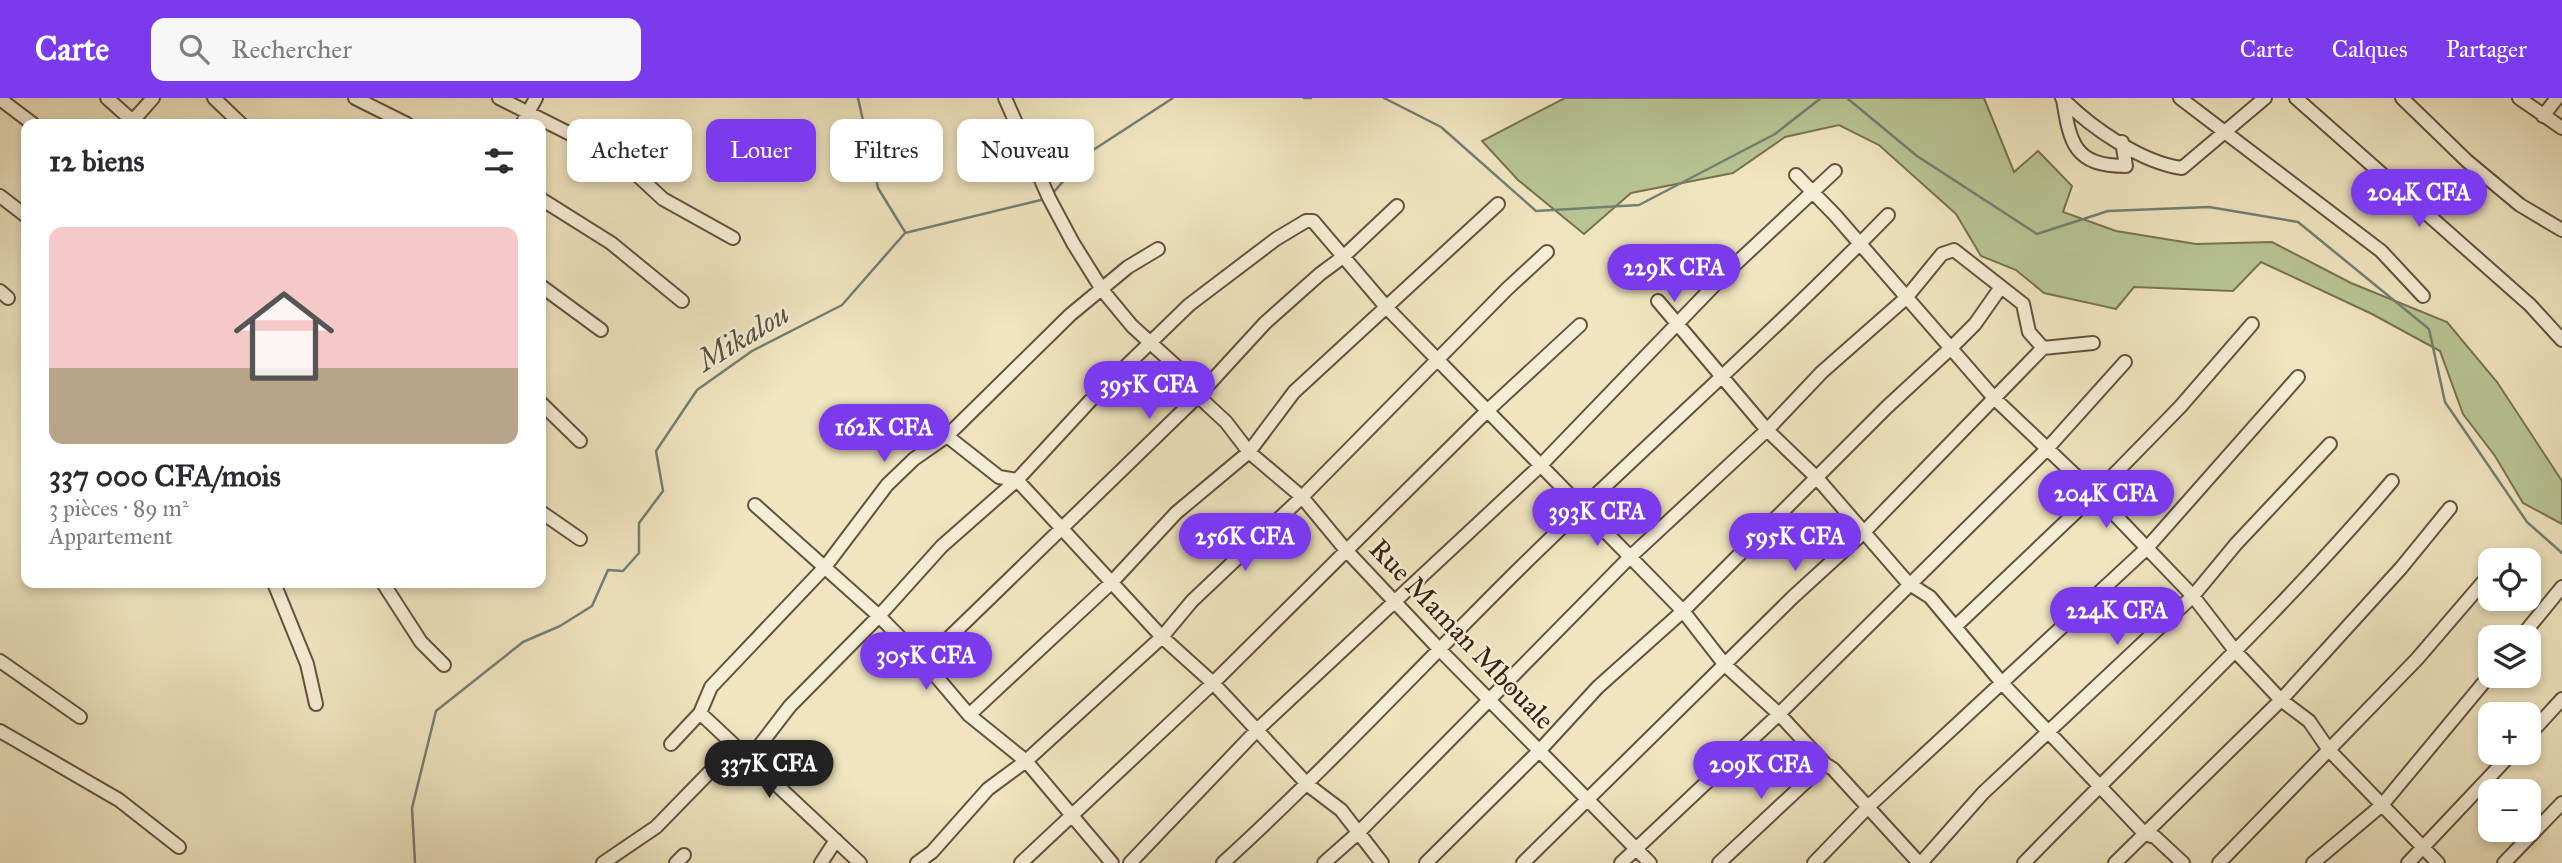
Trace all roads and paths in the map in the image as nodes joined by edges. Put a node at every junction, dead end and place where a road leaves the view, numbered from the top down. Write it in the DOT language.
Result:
graph roads {
  1 [pos="107,98"];
  2 [pos="153,98"];
  3 [pos="214,98"];
  4 [pos="355,98"];
  5 [pos="499,98"];
  6 [pos="536,98"];
  7 [pos="1005,98"];
  8 [pos="2063,98"];
  9 [pos="2180,98"];
  10 [pos="2265,98"];
  11 [pos="2296,98"];
  12 [pos="2402,98"];
  13 [pos="2519,98"];
  14 [pos="2557,98"];
  15 [pos="0,99"];
  16 [pos="2543,116"];
  17 [pos="26,119"];
  18 [pos="129,119"];
  19 [pos="136,119"];
  20 [pos="236,119"];
  21 [pos="397,119"];
  22 [pos="524,119"];
  23 [pos="546,126"];
  24 [pos="2562,128"];
  25 [pos="2225,133"];
  26 [pos="2122,142"];
  27 [pos="1835,171"];
  28 [pos="1796,175"];
  29 [pos="1813,191"];
  30 [pos="0,196"];
  31 [pos="546,202"];
  32 [pos="1498,204"];
  33 [pos="1397,206"];
  34 [pos="21,212"];
  35 [pos="1888,215"];
  36 [pos="2562,230"];
  37 [pos="733,238"];
  38 [pos="1860,244"];
  39 [pos="1158,249"];
  40 [pos="1547,253"];
  41 [pos="1343,257"];
  42 [pos="2001,287"];
  43 [pos="546,290"];
  44 [pos="1103,290"];
  45 [pos="2423,296"];
  46 [pos="1906,298"];
  47 [pos="682,301"];
  48 [pos="1658,301"];
  49 [pos="1387,308"];
  50 [pos="1677,324"];
  51 [pos="2252,324"];
  52 [pos="1580,326"];
  53 [pos="601,330"];
  54 [pos="2562,340"];
  55 [pos="2093,343"];
  56 [pos="1150,344"];
  57 [pos="1952,347"];
  58 [pos="2043,348"];
  59 [pos="1439,361"];
  60 [pos="2125,362"];
  61 [pos="1720,377"];
  62 [pos="2298,377"];
  63 [pos="1198,396"];
  64 [pos="1995,399"];
  65 [pos="546,408"];
  66 [pos="1487,411"];
  67 [pos="1767,430"];
  68 [pos="947,436"];
  69 [pos="580,441"];
  70 [pos="2330,444"];
  71 [pos="2046,450"];
  72 [pos="1250,452"];
  73 [pos="1541,465"];
  74 [pos="1817,478"];
  75 [pos="1017,480"];
  76 [pos="2392,481"];
  77 [pos="2095,494"];
  78 [pos="1302,497"];
  79 [pos="755,505"];
  80 [pos="2450,508"];
  81 [pos="1583,509"];
  82 [pos="546,515"];
  83 [pos="1062,530"];
  84 [pos="1863,533"];
  85 [pos="580,539"];
  86 [pos="2146,549"];
  87 [pos="1345,550"];
  88 [pos="1629,558"];
  89 [pos="825,567"];
  90 [pos="1112,582"];
  91 [pos="1909,583"];
  92 [pos="2562,587"];
  93 [pos="276,588"];
  94 [pos="386,588"];
  95 [pos="2478,588"];
  96 [pos="2193,596"];
  97 [pos="1394,600"];
  98 [pos="1682,611"];
  99 [pos="879,616"];
  100 [pos="2531,625"];
  101 [pos="1956,626"];
  102 [pos="1162,637"];
  103 [pos="1441,651"];
  104 [pos="2236,652"];
  105 [pos="0,661"];
  106 [pos="924,662"];
  107 [pos="444,665"];
  108 [pos="1725,666"];
  109 [pos="2002,682"];
  110 [pos="1213,683"];
  111 [pos="2479,688"];
  112 [pos="1491,699"];
  113 [pos="2562,699"];
  114 [pos="2281,700"];
  115 [pos="316,704"];
  116 [pos="701,713"];
  117 [pos="1779,714"];
  118 [pos="969,715"];
  119 [pos="80,716"];
  120 [pos="2541,722"];
  121 [pos="1258,729"];
  122 [pos="0,731"];
  123 [pos="2052,732"];
  124 [pos="671,744"];
  125 [pos="735,746"];
  126 [pos="1541,749"];
  127 [pos="2329,750"];
  128 [pos="750,758"];
  129 [pos="1026,761"];
  130 [pos="1825,764"];
  131 [pos="2501,765"];
  132 [pos="1308,785"];
  133 [pos="2099,786"];
  134 [pos="1591,800"];
  135 [pos="2562,803"];
  136 [pos="2382,805"];
  137 [pos="1869,806"];
  138 [pos="1070,817"];
  139 [pos="1359,832"];
  140 [pos="2144,834"];
  141 [pos="836,840"];
  142 [pos="179,847"];
  143 [pos="1636,848"];
  144 [pos="2424,848"];
  145 [pos="603,863"];
  146 [pos="821,863"];
  147 [pos="860,863"];
  148 [pos="917,863"];
  149 [pos="1021,863"];
  150 [pos="1112,863"];
  151 [pos="1130,863"];
  152 [pos="1223,863"];
  153 [pos="1324,863"];
  154 [pos="1382,863"];
  155 [pos="1426,863"];
  156 [pos="1524,863"];
  157 [pos="1621,863"];
  158 [pos="1650,863"];
  159 [pos="1719,863"];
  160 [pos="1814,863"];
  161 [pos="1920,863"];
  162 [pos="2024,863"];
  163 [pos="2115,863"];
  164 [pos="2183,863"];
  165 [pos="2219,863"];
  166 [pos="2313,863"];
  167 [pos="2408,863"];
  168 [pos="2438,863"];
  169 [pos="2504,863"];
  1 -- 18 [label="street"];
  2 -- 19 [label="street"];
  3 -- 20 [label="street"];
  4 -- 21 [label="street"];
  5 -- 22 [label="street"];
  6 -- 22 [label="street"];
  7 -- 44 [label="street, Rue Maman Mbouale"];
  8 -- 26 [label="street"];
  8 -- 26 [label="street"];
  9 -- 25 [label="street"];
  10 -- 25 [label="street"];
  11 -- 54 [label="street"];
  12 -- 36 [label="street"];
  13 -- 16 [label="street"];
  14 -- 16 [label="street"];
  15 -- 17 [label="street"];
  16 -- 24 [label="street"];
  23 -- 37 [label="street"];
  25 -- 26 [label="street"];
  25 -- 45 [label="street"];
  27 -- 29 [label="street"];
  28 -- 29 [label="street"];
  29 -- 38 [label="street"];
  29 -- 50 [label="street"];
  30 -- 34 [label="street"];
  31 -- 47 [label="street"];
  32 -- 49 [label="street"];
  33 -- 41 [label="street"];
  35 -- 38 [label="street"];
  38 -- 46 [label="street"];
  38 -- 61 [label="street"];
  39 -- 44 [label="street"];
  40 -- 59 [label="street"];
  41 -- 49 [label="street"];
  41 -- 56 [label="street"];
  41 -- 63 [label="street"];
  42 -- 46 [label="street"];
  42 -- 57 [label="street"];
  42 -- 58 [label="street"];
  43 -- 53 [label="street"];
  44 -- 56 [label="street, Rue Maman Mbouale"];
  44 -- 68 [label="street"];
  46 -- 57 [label="street"];
  46 -- 67 [label="street"];
  48 -- 50 [label="street"];
  49 -- 59 [label="street"];
  49 -- 72 [label="street"];
  50 -- 61 [label="street"];
  50 -- 73 [label="street"];
  51 -- 77 [label="street"];
  52 -- 66 [label="street"];
  55 -- 58 [label="street"];
  56 -- 63 [label="street, Rue Maman Mbouale"];
  56 -- 75 [label="street"];
  57 -- 64 [label="street"];
  57 -- 74 [label="street"];
  58 -- 64 [label="street"];
  59 -- 66 [label="street"];
  59 -- 78 [label="street"];
  60 -- 71 [label="street"];
  61 -- 67 [label="street"];
  61 -- 81 [label="street"];
  62 -- 86 [label="street"];
  63 -- 72 [label="street, Rue Maman Mbouale"];
  63 -- 83 [label="street"];
  64 -- 71 [label="street"];
  64 -- 84 [label="street"];
  65 -- 69 [label="street"];
  66 -- 73 [label="street"];
  66 -- 87 [label="street"];
  67 -- 74 [label="street"];
  67 -- 88 [label="street"];
  68 -- 75 [label="street"];
  68 -- 89 [label="street"];
  70 -- 96 [label="street"];
  71 -- 77 [label="street"];
  71 -- 91 [label="street"];
  72 -- 78 [label="street, Rue Maman Mbouale"];
  72 -- 90 [label="street"];
  73 -- 81 [label="street"];
  73 -- 97 [label="street"];
  74 -- 84 [label="street"];
  74 -- 98 [label="street"];
  75 -- 83 [label="street"];
  75 -- 99 [label="street"];
  76 -- 104 [label="street"];
  77 -- 86 [label="street"];
  77 -- 101 [label="street"];
  78 -- 87 [label="street, Rue Maman Mbouale"];
  78 -- 102 [label="street"];
  79 -- 89 [label="street"];
  80 -- 114 [label="street"];
  81 -- 88 [label="street"];
  81 -- 103 [label="street"];
  82 -- 85 [label="street"];
  83 -- 90 [label="street"];
  83 -- 106 [label="street"];
  84 -- 91 [label="street"];
  84 -- 108 [label="street"];
  86 -- 96 [label="street"];
  86 -- 109 [label="street"];
  87 -- 97 [label="street, Rue Maman Mbouale"];
  87 -- 110 [label="street"];
  88 -- 98 [label="street"];
  88 -- 112 [label="street"];
  89 -- 99 [label="street"];
  89 -- 116 [label="street"];
  90 -- 102 [label="street"];
  90 -- 118 [label="street"];
  91 -- 101 [label="street"];
  91 -- 117 [label="street"];
  92 -- 100 [label="street"];
  93 -- 115 [label="street"];
  94 -- 107 [label="street"];
  95 -- 127 [label="street"];
  96 -- 104 [label="street"];
  96 -- 123 [label="street"];
  97 -- 103 [label="street, Rue Maman Mbouale"];
  97 -- 121 [label="street"];
  98 -- 108 [label="street"];
  98 -- 126 [label="street"];
  99 -- 106 [label="street"];
  99 -- 128 [label="street"];
  101 -- 109 [label="street"];
  102 -- 110 [label="street"];
  102 -- 129 [label="street"];
  103 -- 112 [label="street, Rue Maman Mbouale"];
  103 -- 132 [label="street"];
  104 -- 114 [label="street"];
  104 -- 133 [label="street"];
  105 -- 119 [label="street"];
  106 -- 118 [label="street"];
  108 -- 117 [label="street"];
  108 -- 134 [label="street"];
  109 -- 123 [label="street"];
  109 -- 137 [label="street"];
  110 -- 121 [label="street"];
  110 -- 138 [label="street"];
  111 -- 136 [label="street"];
  112 -- 126 [label="street, Rue Maman Mbouale"];
  112 -- 139 [label="street"];
  113 -- 120 [label="street"];
  114 -- 127 [label="street"];
  114 -- 140 [label="street"];
  116 -- 124 [label="street"];
  116 -- 125 [label="street"];
  117 -- 130 [label="street"];
  117 -- 143 [label="street"];
  118 -- 129 [label="street"];
  121 -- 132 [label="street"];
  121 -- 151 [label="street"];
  122 -- 142 [label="street"];
  123 -- 133 [label="street"];
  123 -- 161 [label="street"];
  125 -- 128 [label="street"];
  125 -- 145 [label="street"];
  126 -- 134 [label="street, Rue Maman Mbouale"];
  126 -- 155 [label="street"];
  127 -- 136 [label="street"];
  127 -- 165 [label="street"];
  128 -- 141 [label="street"];
  129 -- 138 [label="street"];
  129 -- 148 [label="street"];
  130 -- 137 [label="street"];
  130 -- 159 [label="street"];
  131 -- 144 [label="street"];
  132 -- 139 [label="street"];
  132 -- 152 [label="street"];
  133 -- 140 [label="street"];
  133 -- 162 [label="street"];
  134 -- 143 [label="street, Rue Maman Mbouale"];
  134 -- 156 [label="street"];
  135 -- 169 [label="street"];
  136 -- 144 [label="street"];
  136 -- 166 [label="street"];
  137 -- 160 [label="street"];
  137 -- 161 [label="street"];
  138 -- 149 [label="street"];
  138 -- 150 [label="street"];
  139 -- 153 [label="street"];
  139 -- 154 [label="street"];
  140 -- 163 [label="street"];
  140 -- 164 [label="street"];
  141 -- 146 [label="street"];
  141 -- 147 [label="street"];
  143 -- 157 [label="street"];
  143 -- 158 [label="street, Rue Maman Mbouale"];
  144 -- 167 [label="street"];
  144 -- 168 [label="street"];
}
